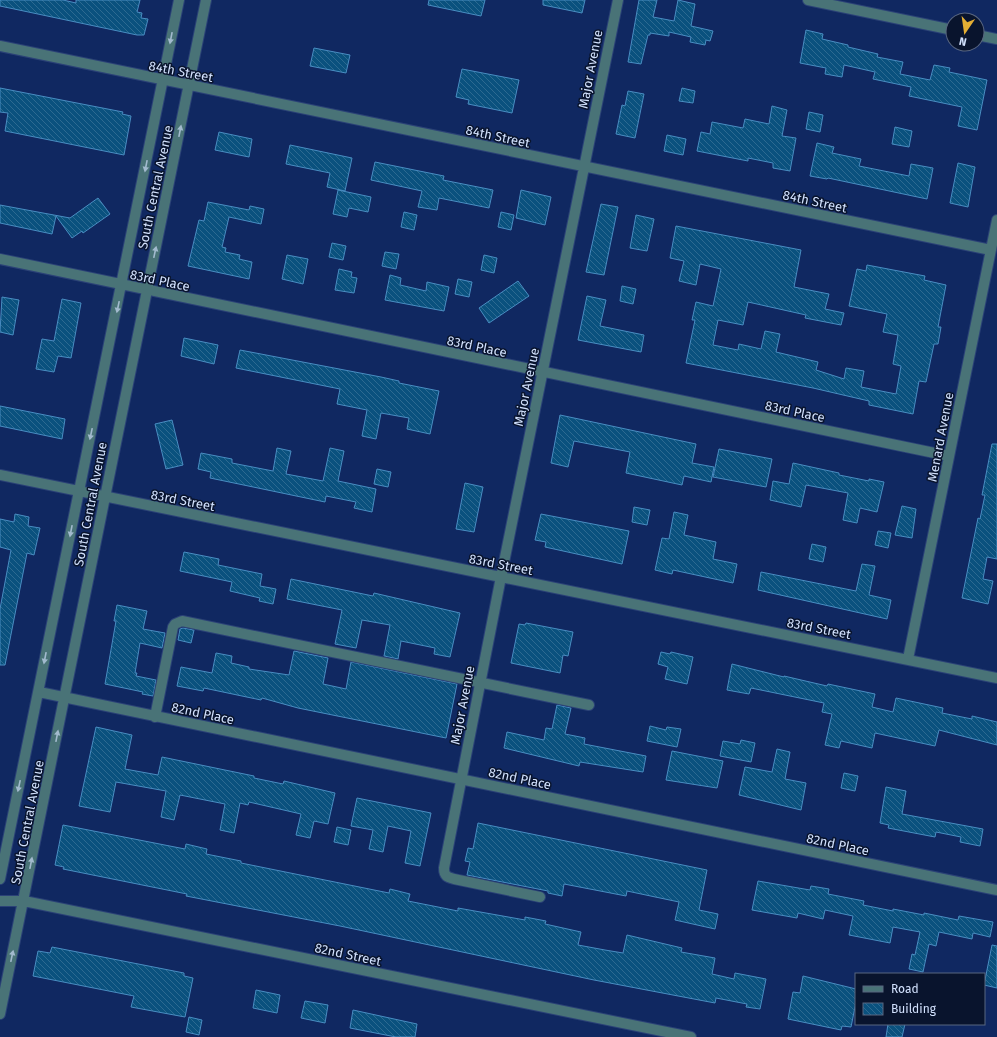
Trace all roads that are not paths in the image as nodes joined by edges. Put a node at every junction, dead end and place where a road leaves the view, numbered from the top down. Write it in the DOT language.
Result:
graph roads {
  1 [pos="179,0"];
  2 [pos="206,0"];
  3 [pos="618,0"];
  4 [pos="808,0"];
  5 [pos="945,28"];
  6 [pos="985,37"];
  7 [pos="997,39"];
  8 [pos="0,46"];
  9 [pos="163,80"];
  10 [pos="189,86"];
  11 [pos="584,167"];
  12 [pos="997,220"];
  13 [pos="991,250"];
  14 [pos="0,259"];
  15 [pos="122,285"];
  16 [pos="147,290"];
  17 [pos="543,373"];
  18 [pos="950,456"];
  19 [pos="0,475"];
  20 [pos="78,492"];
  21 [pos="105,497"];
  22 [pos="501,577"];
  23 [pos="908,660"];
  24 [pos="997,678"];
  25 [pos="480,682"];
  26 [pos="38,692"];
  27 [pos="65,698"];
  28 [pos="589,705"];
  29 [pos="155,717"];
  30 [pos="461,779"];
  31 [pos="0,879"];
  32 [pos="997,890"];
  33 [pos="540,897"];
  34 [pos="0,900"];
  35 [pos="24,901"];
  36 [pos="0,1014"];
  37 [pos="691,1037"];
  1 -- 9 [label="street, South Central Avenue, one-way"];
  2 -- 10 [label="street, South Central Avenue"];
  3 -- 11 [label="street, Major Avenue"];
  4 -- 5 [label="street"];
  6 -- 7 [label="street"];
  8 -- 9 [label="street, 84th Street"];
  9 -- 10 [label="street, 84th Street"];
  9 -- 15 [label="street, South Central Avenue, one-way"];
  10 -- 11 [label="street, 84th Street"];
  16 -- 10 [label="street, South Central Avenue, one-way"];
  11 -- 13 [label="street, 84th Street"];
  11 -- 17 [label="street, Major Avenue"];
  12 -- 13 [label="street, Menard Avenue"];
  13 -- 18 [label="street, Menard Avenue"];
  14 -- 15 [label="street, 83rd Place"];
  15 -- 16 [label="street, 83rd Place"];
  15 -- 20 [label="street, South Central Avenue, one-way"];
  16 -- 17 [label="street, 83rd Place"];
  16 -- 21 [label="street, South Central Avenue"];
  17 -- 18 [label="street, 83rd Place"];
  17 -- 22 [label="street, Major Avenue"];
  18 -- 23 [label="street, Menard Avenue"];
  19 -- 20 [label="street, 83rd Street"];
  20 -- 21 [label="street, 83rd Street"];
  20 -- 26 [label="street, South Central Avenue, one-way"];
  21 -- 22 [label="street, 83rd Street"];
  21 -- 27 [label="street, South Central Avenue"];
  22 -- 23 [label="street, 83rd Street"];
  22 -- 25 [label="street, Major Avenue"];
  23 -- 24 [label="street, 83rd Street"];
  25 -- 28 [label="street"];
  25 -- 29 [label="street"];
  25 -- 30 [label="street, Major Avenue"];
  26 -- 27 [label="street, 82nd Place"];
  26 -- 31 [label="street, South Central Avenue, one-way"];
  27 -- 29 [label="street, 82nd Place"];
  35 -- 27 [label="street, South Central Avenue, one-way"];
  29 -- 30 [label="street, 82nd Place"];
  30 -- 32 [label="street, 82nd Place"];
  30 -- 33 [label="street, Major Avenue"];
  34 -- 35 [label="street, 82nd Street"];
  36 -- 35 [label="street, South Central Avenue, one-way"];
  35 -- 37 [label="street, 82nd Street"];
}
